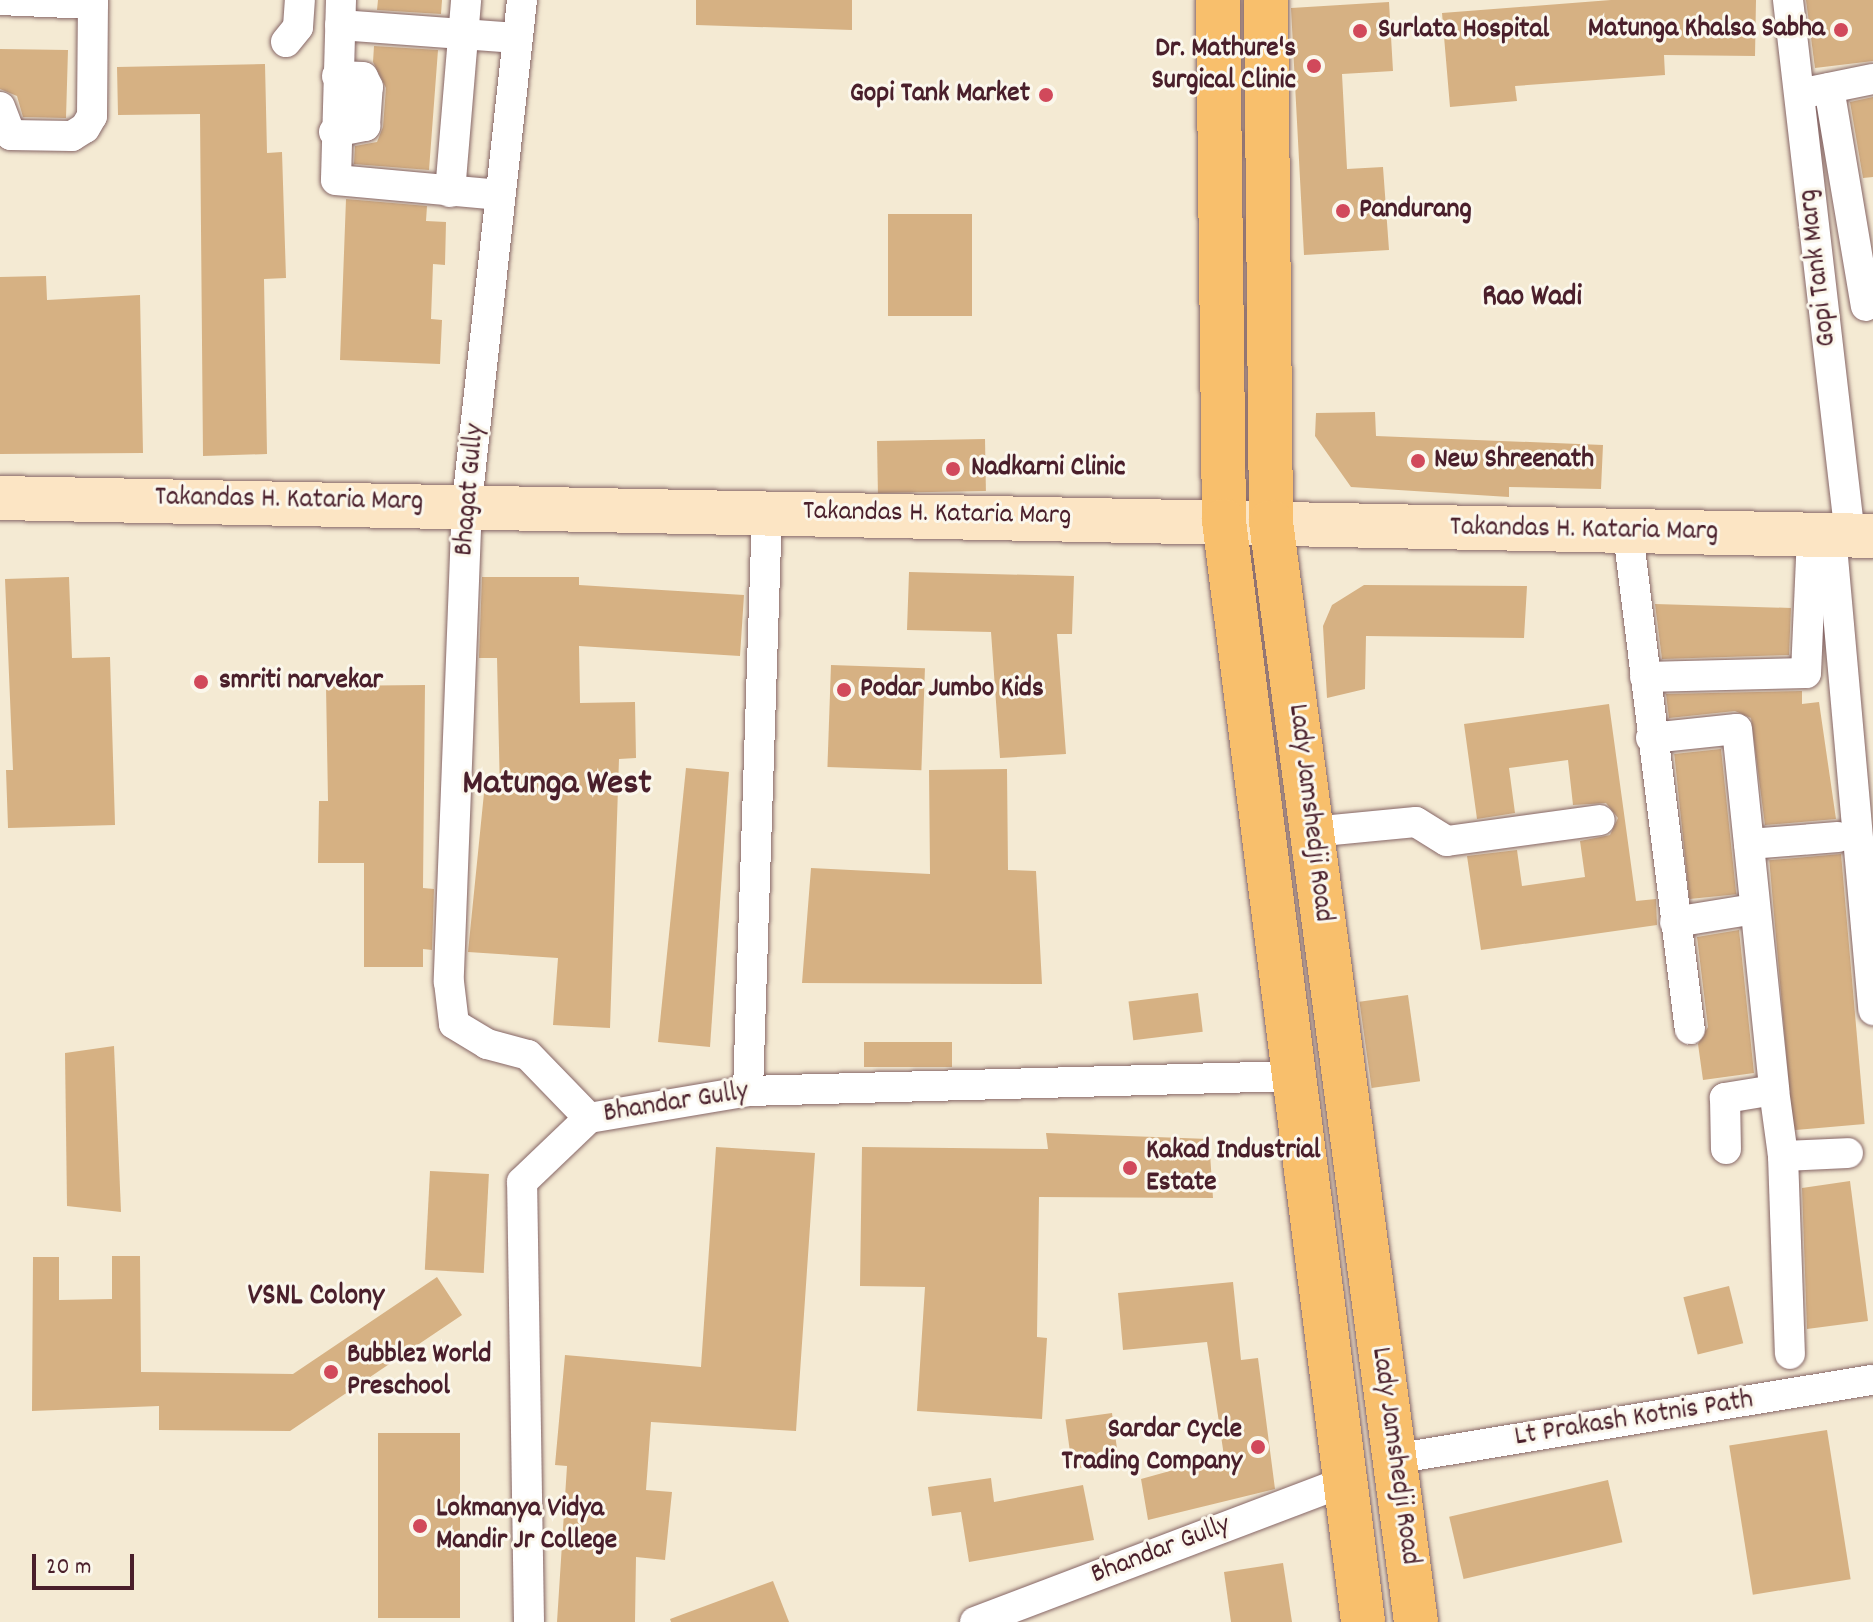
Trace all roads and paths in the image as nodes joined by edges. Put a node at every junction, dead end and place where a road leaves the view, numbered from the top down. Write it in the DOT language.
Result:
graph roads {
  1 [pos="0,0"];
  2 [pos="300,0"];
  3 [pos="466,0"];
  4 [pos="522,0"];
  5 [pos="1218,0"];
  6 [pos="1271,0"];
  7 [pos="1788,0"];
  8 [pos="93,2"];
  9 [pos="340,13"];
  10 [pos="463,34"];
  11 [pos="517,38"];
  12 [pos="286,42"];
  13 [pos="1873,79"];
  14 [pos="1829,88"];
  15 [pos="1799,94"];
  16 [pos="0,107"];
  17 [pos="1860,188"];
  18 [pos="450,192"];
  19 [pos="500,195"];
  20 [pos="1811,197"];
  21 [pos="1870,305"];
  22 [pos="1825,313"];
  23 [pos="0,498"];
  24 [pos="467,503"];
  25 [pos="767,511"];
  26 [pos="1224,521"];
  27 [pos="1271,522"];
  28 [pos="1628,533"];
  29 [pos="1842,536"];
  30 [pos="1645,677"];
  31 [pos="1732,677"];
  32 [pos="1737,729"];
  33 [pos="1651,738"];
  34 [pos="1600,820"];
  35 [pos="1312,832"];
  36 [pos="1838,837"];
  37 [pos="1749,844"];
  38 [pos="1754,909"];
  39 [pos="1675,922"];
  40 [pos="1873,1010"];
  41 [pos="1690,1029"];
  42 [pos="1296,1076"];
  43 [pos="1774,1090"];
  44 [pos="748,1091"];
  45 [pos="589,1118"];
  46 [pos="1726,1149"];
  47 [pos="1848,1153"];
  48 [pos="1783,1156"];
  49 [pos="1790,1354"];
  50 [pos="1873,1380"];
  51 [pos="1394,1459"];
  52 [pos="1348,1480"];
  53 [pos="529,1622"];
  54 [pos="975,1622"];
  55 [pos="1363,1622"];
  56 [pos="1416,1622"];
  1 -- 8 [label="street"];
  2 -- 12 [label="street"];
  3 -- 10 [label="street"];
  4 -- 11 [label="street, Bhagat Gully"];
  5 -- 26 [label="main road, Lady Jamshedji Road"];
  6 -- 27 [label="main road, Lady Jamshedji Road"];
  7 -- 15 [label="street, Gopi Tank Marg"];
  8 -- 16 [label="street"];
  9 -- 10 [label="street"];
  9 -- 18 [label="street"];
  10 -- 11 [label="street"];
  10 -- 18 [label="street"];
  11 -- 19 [label="street, Bhagat Gully"];
  13 -- 14 [label="street"];
  14 -- 15 [label="street"];
  14 -- 17 [label="street"];
  15 -- 20 [label="street, Gopi Tank Marg"];
  17 -- 20 [label="street"];
  17 -- 21 [label="street"];
  18 -- 19 [label="street"];
  19 -- 24 [label="street, Bhagat Gully"];
  20 -- 22 [label="street, Gopi Tank Marg"];
  21 -- 22 [label="street"];
  22 -- 29 [label="street, Gopi Tank Marg"];
  23 -- 24 [label="main road, Takandas H. Kataria Marg"];
  24 -- 25 [label="main road, Takandas H. Kataria Marg"];
  24 -- 45 [label="street, Bhagat Gully"];
  25 -- 26 [label="main road, Takandas H. Kataria Marg"];
  25 -- 44 [label="street"];
  26 -- 27 [label="main road, Takandas H. Kataria Marg"];
  26 -- 42 [label="main road, Lady Jamshedji Road"];
  27 -- 28 [label="main road, Takandas H. Kataria Marg"];
  27 -- 35 [label="main road, Lady Jamshedji Road"];
  28 -- 29 [label="main road, Takandas H. Kataria Marg"];
  28 -- 30 [label="street"];
  29 -- 31 [label="street"];
  29 -- 40 [label="street"];
  30 -- 31 [label="street"];
  30 -- 33 [label="street"];
  31 -- 32 [label="street"];
  32 -- 33 [label="street"];
  32 -- 37 [label="street"];
  33 -- 39 [label="street"];
  34 -- 35 [label="street"];
  35 -- 51 [label="main road, Lady Jamshedji Road"];
  36 -- 37 [label="street"];
  37 -- 38 [label="street"];
  38 -- 39 [label="street"];
  38 -- 43 [label="street"];
  39 -- 41 [label="street"];
  42 -- 44 [label="street, Bhandar Gully"];
  42 -- 52 [label="main road, Lady Jamshedji Road"];
  43 -- 46 [label="street"];
  43 -- 48 [label="street"];
  44 -- 45 [label="street, Bhandar Gully"];
  45 -- 53 [label="street, Bhandar Gully"];
  47 -- 48 [label="street"];
  48 -- 49 [label="street"];
  50 -- 51 [label="street, Lt Prakash Kotnis Path"];
  51 -- 56 [label="main road, Lady Jamshedji Road"];
  52 -- 54 [label="street, Bhandar Gully"];
  52 -- 55 [label="main road, Lady Jamshedji Road"];
}
